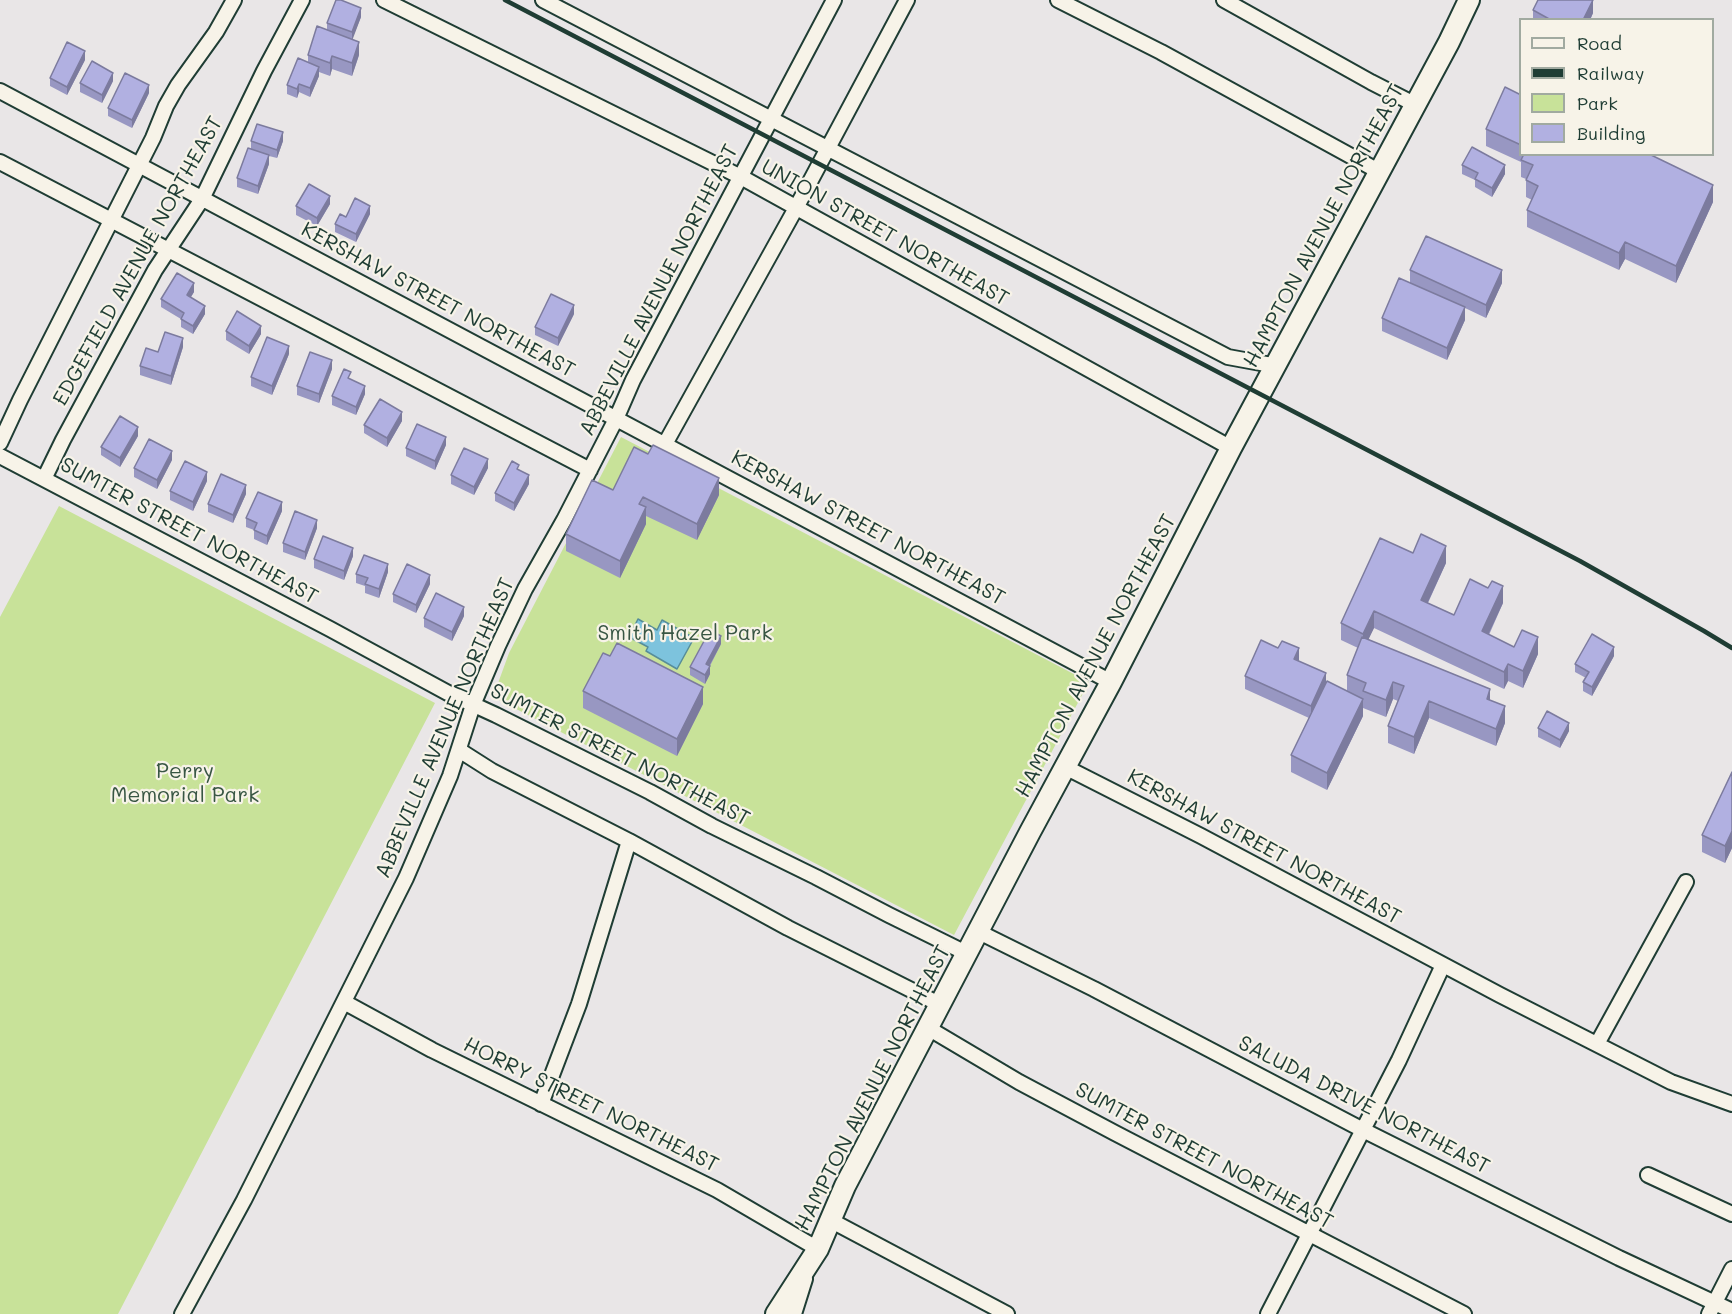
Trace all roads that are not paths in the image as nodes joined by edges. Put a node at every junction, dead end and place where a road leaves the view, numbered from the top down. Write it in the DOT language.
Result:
graph roads {
  1 [pos="234,0"];
  2 [pos="302,0"];
  3 [pos="384,0"];
  4 [pos="543,0"];
  5 [pos="834,0"];
  6 [pos="907,0"];
  7 [pos="1058,0"];
  8 [pos="1224,0"];
  9 [pos="1469,0"];
  10 [pos="1474,0"];
  11 [pos="1461,20"];
  12 [pos="0,92"];
  13 [pos="1416,105"];
  14 [pos="772,120"];
  15 [pos="828,148"];
  16 [pos="0,162"];
  17 [pos="139,166"];
  18 [pos="1380,172"];
  19 [pos="741,177"];
  20 [pos="201,199"];
  21 [pos="796,208"];
  22 [pos="112,221"];
  23 [pos="167,250"];
  24 [pos="1277,366"];
  25 [pos="616,419"];
  26 [pos="0,443"];
  27 [pos="665,444"];
  28 [pos="1232,448"];
  29 [pos="0,456"];
  30 [pos="590,470"];
  31 [pos="44,479"];
  32 [pos="1111,682"];
  33 [pos="473,705"];
  34 [pos="459,750"];
  35 [pos="1065,767"];
  36 [pos="629,841"];
  37 [pos="1686,882"];
  38 [pos="979,932"];
  39 [pos="968,954"];
  40 [pos="1443,965"];
  41 [pos="344,1002"];
  42 [pos="941,1005"];
  43 [pos="928,1028"];
  44 [pos="1597,1044"];
  45 [pos="541,1104"];
  46 [pos="1732,1104"];
  47 [pos="1363,1130"];
  48 [pos="1648,1175"];
  49 [pos="1732,1214"];
  50 [pos="830,1220"];
  51 [pos="1310,1235"];
  52 [pos="818,1249"];
  53 [pos="1732,1269"];
  54 [pos="1712,1309"];
  55 [pos="1732,1311"];
  56 [pos="183,1314"];
  57 [pos="776,1314"];
  58 [pos="794,1314"];
  59 [pos="1007,1314"];
  60 [pos="1268,1314"];
  61 [pos="1464,1314"];
  1 -- 17 [label="street, EDGEFIELD AVENUE NORTHEAST"];
  2 -- 20 [label="street, EDGEFIELD AVENUE NORTHEAST"];
  3 -- 19 [label="street, UNION STREET NORTHEAST"];
  4 -- 14 [label="street"];
  5 -- 14 [label="street, ABBEVILLE AVENUE NORTHEAST"];
  6 -- 15 [label="street"];
  7 -- 18 [label="street"];
  8 -- 13 [label="street"];
  9 -- 11 [label="street, HAMPTON AVENUE NORTHEAST"];
  10 -- 11 [label="street, HAMPTON AVENUE NORTHEAST"];
  11 -- 13 [label="street, HAMPTON AVENUE NORTHEAST"];
  12 -- 17 [label="street, KERSHAW STREET NORTHEAST"];
  13 -- 18 [label="street, HAMPTON AVENUE NORTHEAST"];
  14 -- 15 [label="street"];
  14 -- 19 [label="street, ABBEVILLE AVENUE NORTHEAST"];
  15 -- 21 [label="street"];
  15 -- 24 [label="street"];
  16 -- 22 [label="street"];
  17 -- 20 [label="street, KERSHAW STREET NORTHEAST"];
  17 -- 22 [label="street, EDGEFIELD AVENUE NORTHEAST"];
  18 -- 24 [label="street, HAMPTON AVENUE NORTHEAST"];
  19 -- 21 [label="street, UNION STREET NORTHEAST"];
  19 -- 25 [label="street, ABBEVILLE AVENUE NORTHEAST"];
  20 -- 23 [label="street, EDGEFIELD AVENUE NORTHEAST"];
  20 -- 25 [label="street, KERSHAW STREET NORTHEAST"];
  21 -- 27 [label="street"];
  21 -- 28 [label="street, UNION STREET NORTHEAST"];
  22 -- 23 [label="street"];
  22 -- 26 [label="street, EDGEFIELD AVENUE NORTHEAST"];
  23 -- 30 [label="street"];
  23 -- 31 [label="street, EDGEFIELD AVENUE NORTHEAST"];
  24 -- 28 [label="street, HAMPTON AVENUE NORTHEAST"];
  25 -- 27 [label="street, KERSHAW STREET NORTHEAST"];
  25 -- 30 [label="street, ABBEVILLE AVENUE NORTHEAST"];
  27 -- 32 [label="street, KERSHAW STREET NORTHEAST"];
  28 -- 32 [label="street, HAMPTON AVENUE NORTHEAST"];
  29 -- 31 [label="street, SUMTER STREET NORTHEAST"];
  30 -- 33 [label="street, ABBEVILLE AVENUE NORTHEAST"];
  31 -- 33 [label="street, SUMTER STREET NORTHEAST"];
  32 -- 35 [label="street, HAMPTON AVENUE NORTHEAST"];
  33 -- 34 [label="street, ABBEVILLE AVENUE NORTHEAST"];
  33 -- 39 [label="street, SUMTER STREET NORTHEAST"];
  34 -- 36 [label="street"];
  34 -- 41 [label="street, ABBEVILLE AVENUE NORTHEAST"];
  35 -- 38 [label="street, HAMPTON AVENUE NORTHEAST"];
  35 -- 40 [label="street, KERSHAW STREET NORTHEAST"];
  36 -- 42 [label="street"];
  36 -- 45 [label="street"];
  37 -- 44 [label="street"];
  38 -- 39 [label="street, HAMPTON AVENUE NORTHEAST"];
  38 -- 47 [label="street, SALUDA DRIVE NORTHEAST"];
  39 -- 42 [label="street, HAMPTON AVENUE NORTHEAST"];
  40 -- 44 [label="street, KERSHAW STREET NORTHEAST"];
  40 -- 47 [label="street"];
  41 -- 45 [label="street, HORRY STREET NORTHEAST"];
  41 -- 56 [label="street, ABBEVILLE AVENUE NORTHEAST"];
  42 -- 43 [label="street, HAMPTON AVENUE NORTHEAST"];
  43 -- 50 [label="street, HAMPTON AVENUE NORTHEAST"];
  43 -- 51 [label="street, SUMTER STREET NORTHEAST"];
  44 -- 46 [label="street"];
  45 -- 52 [label="street, HORRY STREET NORTHEAST"];
  47 -- 51 [label="street"];
  47 -- 54 [label="street, SALUDA DRIVE NORTHEAST"];
  48 -- 49 [label="street"];
  50 -- 52 [label="street, HAMPTON AVENUE NORTHEAST"];
  50 -- 59 [label="street"];
  51 -- 60 [label="street"];
  51 -- 61 [label="street, SUMTER STREET NORTHEAST"];
  52 -- 57 [label="street, HAMPTON AVENUE NORTHEAST"];
  52 -- 58 [label="street"];
  53 -- 54 [label="street"];
  54 -- 55 [label="street, SALUDA DRIVE NORTHEAST"];
}
